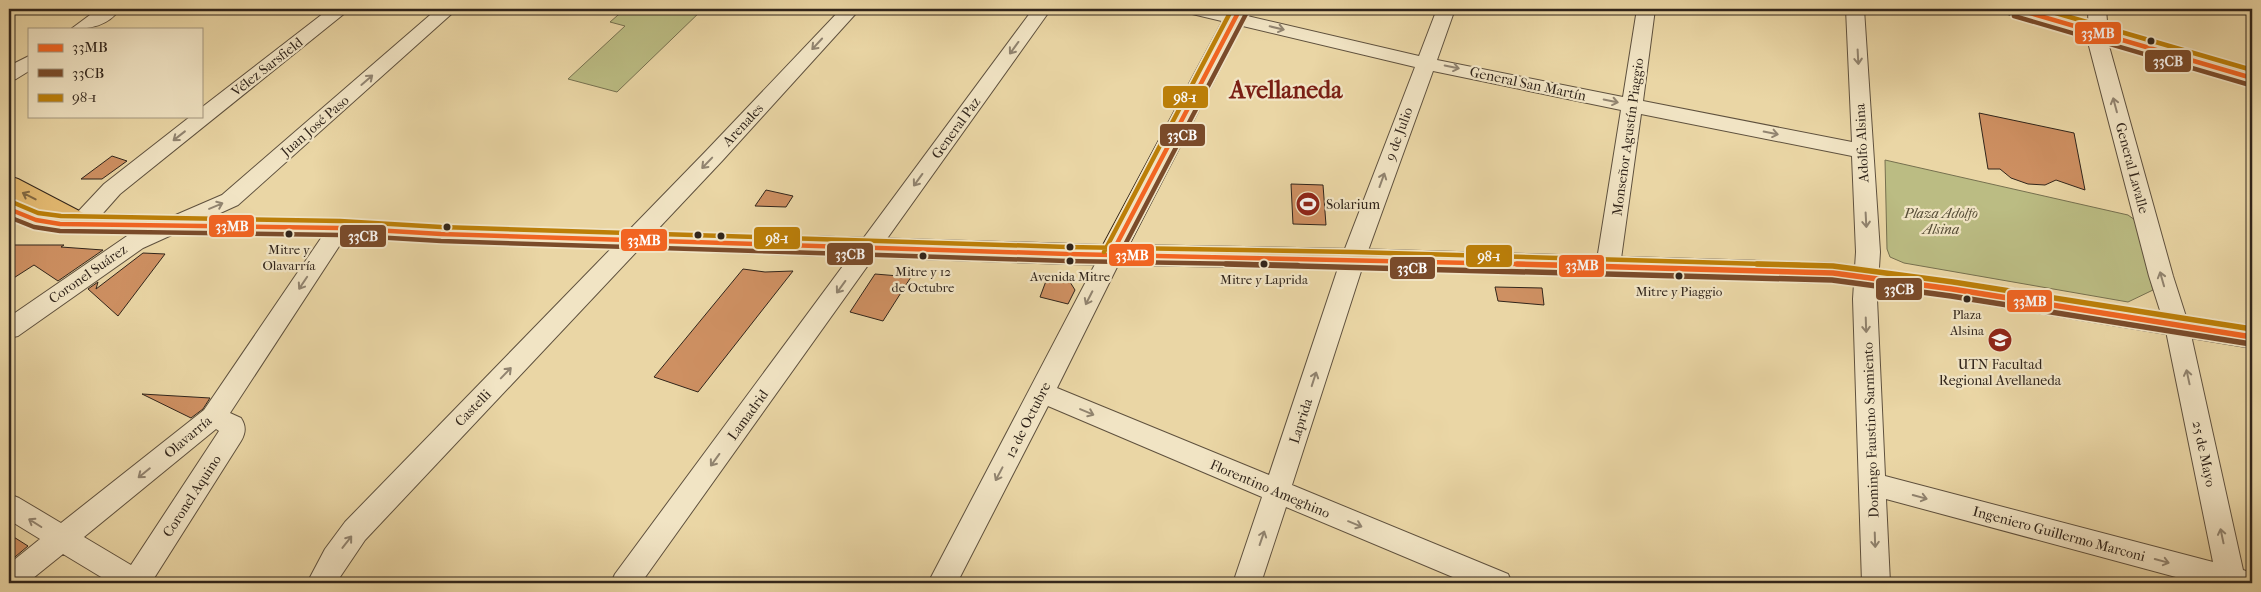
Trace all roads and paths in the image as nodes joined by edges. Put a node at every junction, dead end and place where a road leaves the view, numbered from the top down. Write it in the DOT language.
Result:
graph roads {
  1 [pos="111,9"];
  2 [pos="341,9"];
  3 [pos="448,9"];
  4 [pos="850,9"];
  5 [pos="1042,9"];
  6 [pos="1195,9"];
  7 [pos="1446,9"];
  8 [pos="1646,9"];
  9 [pos="1855,9"];
  10 [pos="2016,9"];
  11 [pos="2097,9"];
  12 [pos="1237,14"];
  13 [pos="82,28"];
  14 [pos="2099,33"];
  15 [pos="1426,62"];
  16 [pos="28,63"];
  17 [pos="9,75"];
  18 [pos="2252,78"];
  19 [pos="1634,106"];
  20 [pos="1863,151"];
  21 [pos="9,186"];
  22 [pos="9,209"];
  23 [pos="81,223"];
  24 [pos="171,225"];
  25 [pos="340,228"];
  26 [pos="633,239"];
  27 [pos="870,247"];
  28 [pos="1111,255"];
  29 [pos="1353,259"];
  30 [pos="1608,266"];
  31 [pos="1866,276"];
  32 [pos="2177,326"];
  33 [pos="9,329"];
  34 [pos="2252,337"];
  35 [pos="1042,393"];
  36 [pos="213,417"];
  37 [pos="1873,484"];
  38 [pos="1278,492"];
  39 [pos="9,506"];
  40 [pos="62,539"];
  41 [pos="9,581"];
  42 [pos="2236,582"];
  43 [pos="135,583"];
  44 [pos="321,583"];
  45 [pos="626,583"];
  46 [pos="942,583"];
  47 [pos="1247,583"];
  48 [pos="1498,583"];
  49 [pos="1876,583"];
  1 -- 13 [label="street"];
  2 -- 23 [label="street, Vélez Sarsfield, one-way"];
  24 -- 3 [label="street, Juan José Paso, one-way"];
  4 -- 26 [label="street, Arenales, one-way"];
  5 -- 27 [label="street, General Paz, one-way"];
  6 -- 12 [label="street, General San Martín"];
  7 -- 15 [label="street, 9 de Julio"];
  8 -- 19 [label="street, Monseñor Agustín Piaggio"];
  9 -- 20 [label="street, Adolfo Alsina, one-way"];
  10 -- 14 [label="main road"];
  11 -- 14 [label="street, General Lavalle"];
  12 -- 15 [label="street, General San Martín, one-way"];
  12 -- 28 [label="main road"];
  14 -- 18 [label="main road"];
  32 -- 14 [label="street, General Lavalle, one-way"];
  15 -- 19 [label="street, General San Martín, one-way"];
  29 -- 15 [label="street, 9 de Julio, one-way"];
  16 -- 17 [label="street"];
  19 -- 20 [label="street, General San Martín, one-way"];
  19 -- 30 [label="street, Monseñor Agustín Piaggio"];
  20 -- 31 [label="street, Adolfo Alsina, one-way"];
  23 -- 21 [label="main road, one-way"];
  22 -- 23 [label="main road"];
  23 -- 24 [label="main road"];
  24 -- 25 [label="main road"];
  24 -- 33 [label="street, Coronel Suárez"];
  25 -- 26 [label="main road"];
  25 -- 36 [label="street, Olavarría, one-way"];
  26 -- 27 [label="main road"];
  44 -- 26 [label="street, Castelli, one-way"];
  27 -- 28 [label="main road"];
  27 -- 45 [label="street, Lamadrid, one-way"];
  28 -- 29 [label="main road"];
  28 -- 35 [label="street, 12 de Octubre, one-way"];
  29 -- 30 [label="main road"];
  38 -- 29 [label="street, Laprida, one-way"];
  30 -- 31 [label="main road"];
  31 -- 32 [label="main road"];
  31 -- 37 [label="street, Domingo Faustino Sarmiento, one-way"];
  32 -- 34 [label="main road"];
  42 -- 32 [label="street, 25 de Mayo, one-way"];
  35 -- 38 [label="street, Florentino Ameghino, one-way"];
  35 -- 46 [label="street, 12 de Octubre, one-way"];
  36 -- 40 [label="street, Olavarría, one-way"];
  36 -- 43 [label="street, Coronel Aquino"];
  37 -- 42 [label="street, Ingeniero Guillermo Marconi, one-way"];
  37 -- 49 [label="street, Domingo Faustino Sarmiento, one-way"];
  47 -- 38 [label="street, Laprida, one-way"];
  38 -- 48 [label="street, Florentino Ameghino, one-way"];
  40 -- 39 [label="street, one-way"];
  40 -- 41 [label="street, Olavarría"];
  40 -- 43 [label="street"];
}
